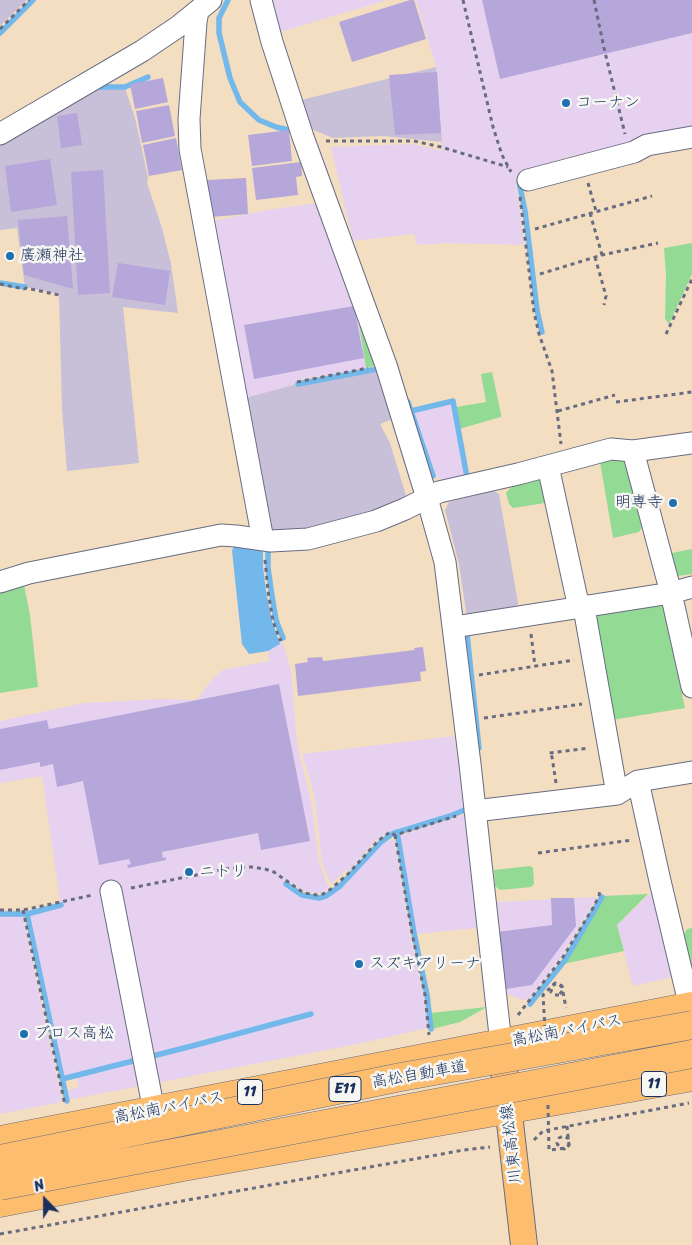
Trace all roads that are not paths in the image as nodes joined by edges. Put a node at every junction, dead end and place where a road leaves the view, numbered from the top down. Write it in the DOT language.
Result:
graph roads {
  1 [pos="261,0"];
  2 [pos="204,6"];
  3 [pos="0,134"];
  4 [pos="692,137"];
  5 [pos="520,182"];
  6 [pos="692,442"];
  7 [pos="633,450"];
  8 [pos="556,464"];
  9 [pos="428,498"];
  10 [pos="264,540"];
  11 [pos="0,582"];
  12 [pos="692,587"];
  13 [pos="671,593"];
  14 [pos="584,608"];
  15 [pos="454,627"];
  16 [pos="692,687"];
  17 [pos="692,772"];
  18 [pos="638,781"];
  19 [pos="617,794"];
  20 [pos="475,811"];
  21 [pos="111,891"];
  22 [pos="692,1015"];
  23 [pos="501,1044"];
  24 [pos="692,1054"];
  25 [pos="692,1058"];
  26 [pos="692,1077"];
  27 [pos="508,1110"];
  28 [pos="154,1111"];
  29 [pos="0,1140"];
  30 [pos="0,1159"];
  31 [pos="0,1186"];
  32 [pos="0,1203"];
  33 [pos="524,1245"];
  1 -- 9 [label="street"];
  2 -- 3 [label="street"];
  2 -- 10 [label="street"];
  4 -- 5 [label="street"];
  6 -- 7 [label="street"];
  7 -- 8 [label="street"];
  7 -- 13 [label="street"];
  8 -- 9 [label="street"];
  8 -- 14 [label="street"];
  9 -- 10 [label="street"];
  9 -- 15 [label="street"];
  10 -- 11 [label="street"];
  12 -- 13 [label="street"];
  13 -- 14 [label="street"];
  13 -- 16 [label="street"];
  14 -- 15 [label="street"];
  14 -- 19 [label="street"];
  15 -- 20 [label="street"];
  17 -- 18 [label="street"];
  18 -- 19 [label="street"];
  18 -- 22 [label="street"];
  19 -- 20 [label="street"];
  20 -- 23 [label="street"];
  21 -- 28 [label="street"];
  22 -- 23 [label="highway, 高松南バイパス / 11"];
  22 -- 30 [label="highway, 高松自動車道 / E11, bridge"];
  23 -- 27 [label="main road, 川東高松線"];
  23 -- 28 [label="highway, 高松南バイパス / 11"];
  24 -- 31 [label="highway, 高松自動車道 / E11, bridge"];
  25 -- 27 [label="highway, 11"];
  26 -- 27 [label="highway, 11"];
  27 -- 32 [label="highway, 11"];
  27 -- 33 [label="main road, 川東高松線"];
  28 -- 29 [label="highway, 高松南バイパス / 11"];
}
